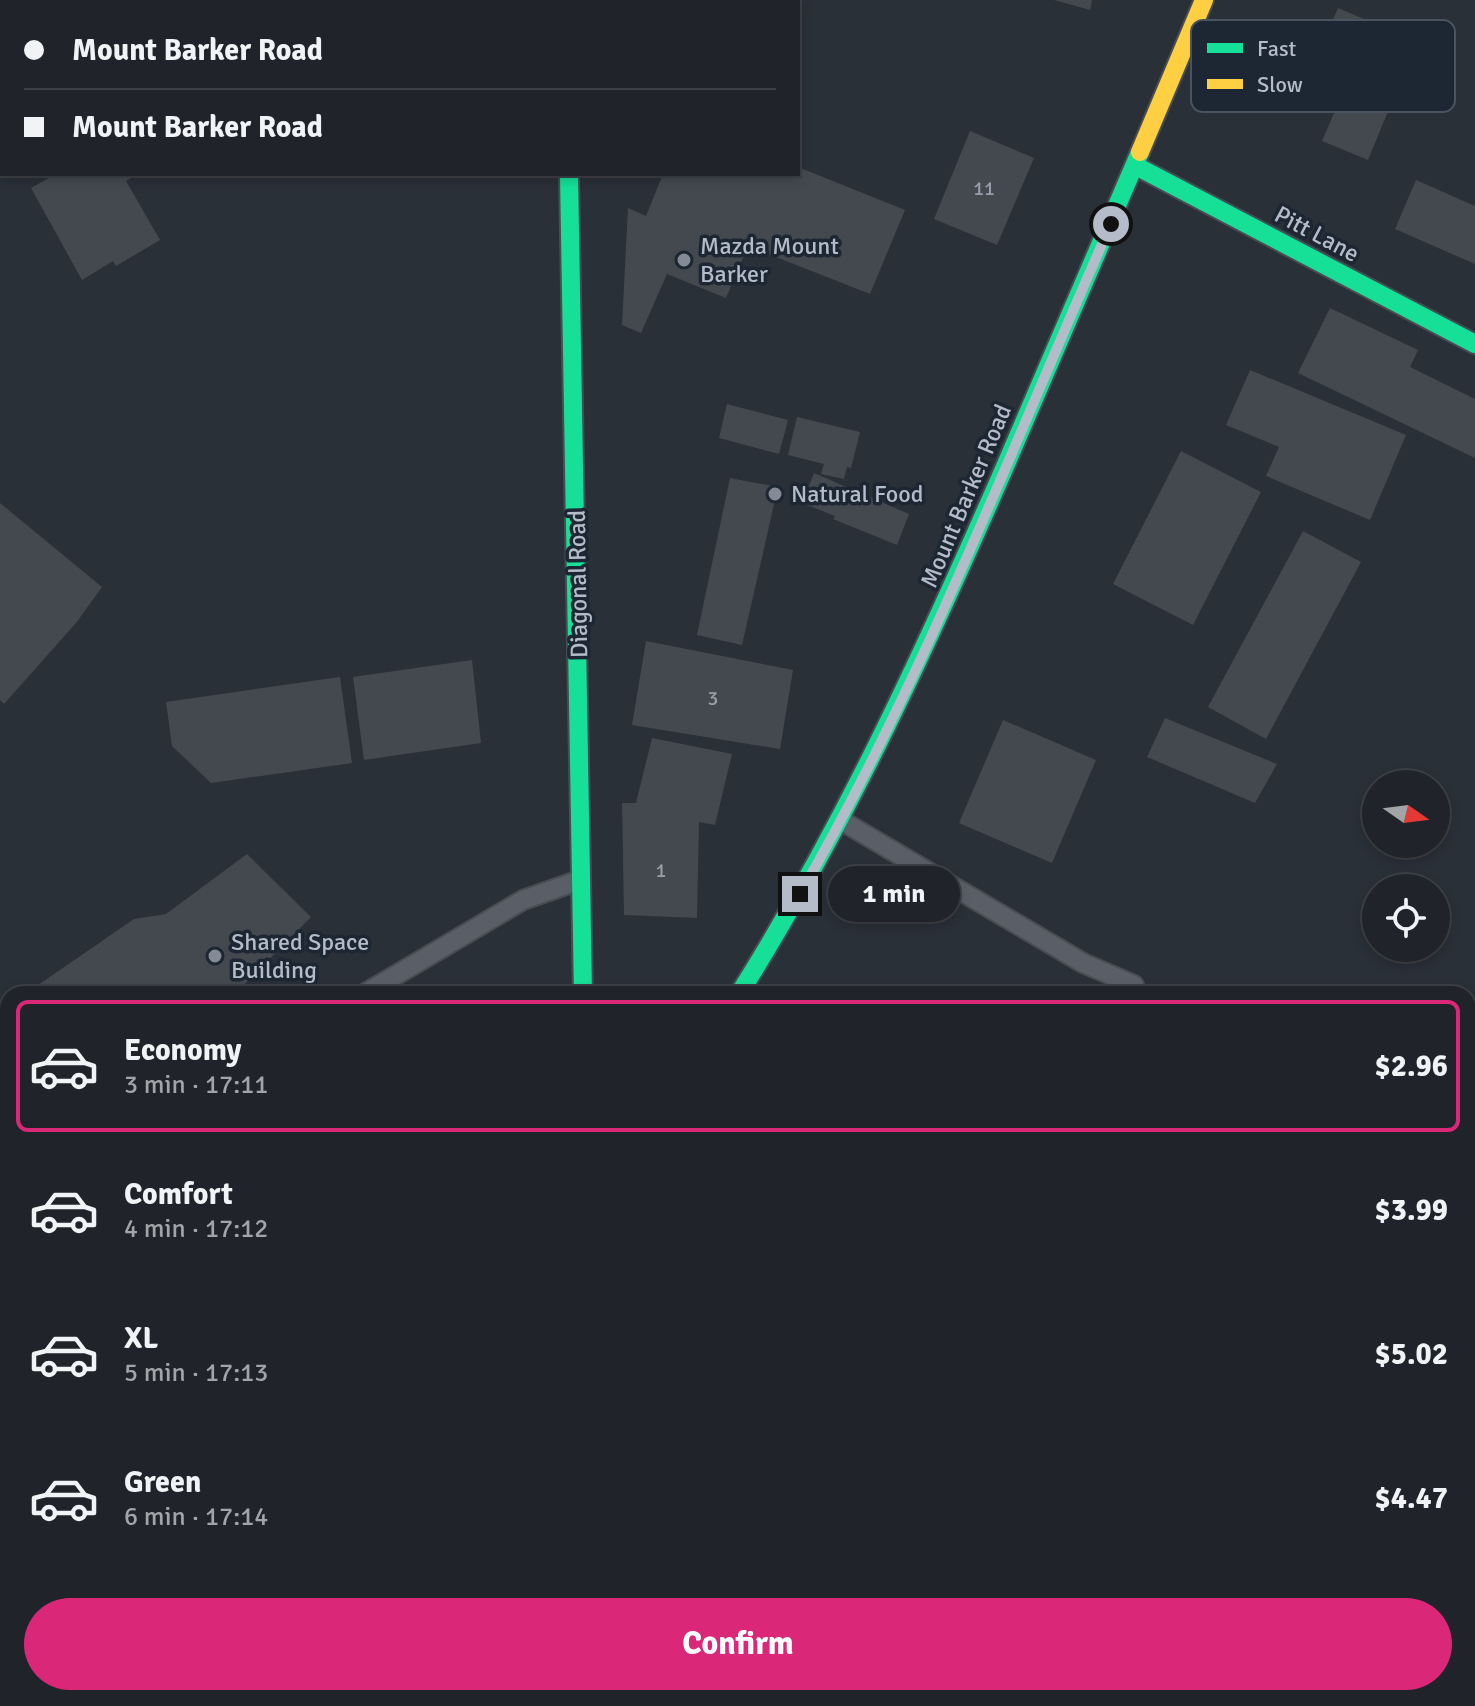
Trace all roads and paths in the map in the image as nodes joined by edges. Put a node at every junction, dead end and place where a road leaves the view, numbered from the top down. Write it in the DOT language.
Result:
graph roads {
  1 [pos="1204,0"];
  2 [pos="1196,20"];
  3 [pos="1191,32"];
  4 [pos="1136,166"];
  5 [pos="569,176"];
  6 [pos="1475,344"];
  7 [pos="842,821"];
  8 [pos="583,879"];
  9 [pos="1134,985"];
  10 [pos="378,986"];
  11 [pos="583,986"];
  12 [pos="744,986"];
  1 -- 2 [label="street, Mount Barker Road"];
  3 -- 4 [label="street, Mount Barker Road"];
  4 -- 6 [label="street, Pitt Lane"];
  4 -- 7 [label="street, Mount Barker Road"];
  5 -- 8 [label="street, Diagonal Road"];
  7 -- 9 [label="lane"];
  7 -- 12 [label="street, Mount Barker Road"];
  8 -- 10 [label="lane"];
  8 -- 11 [label="street, Diagonal Road"];
}
